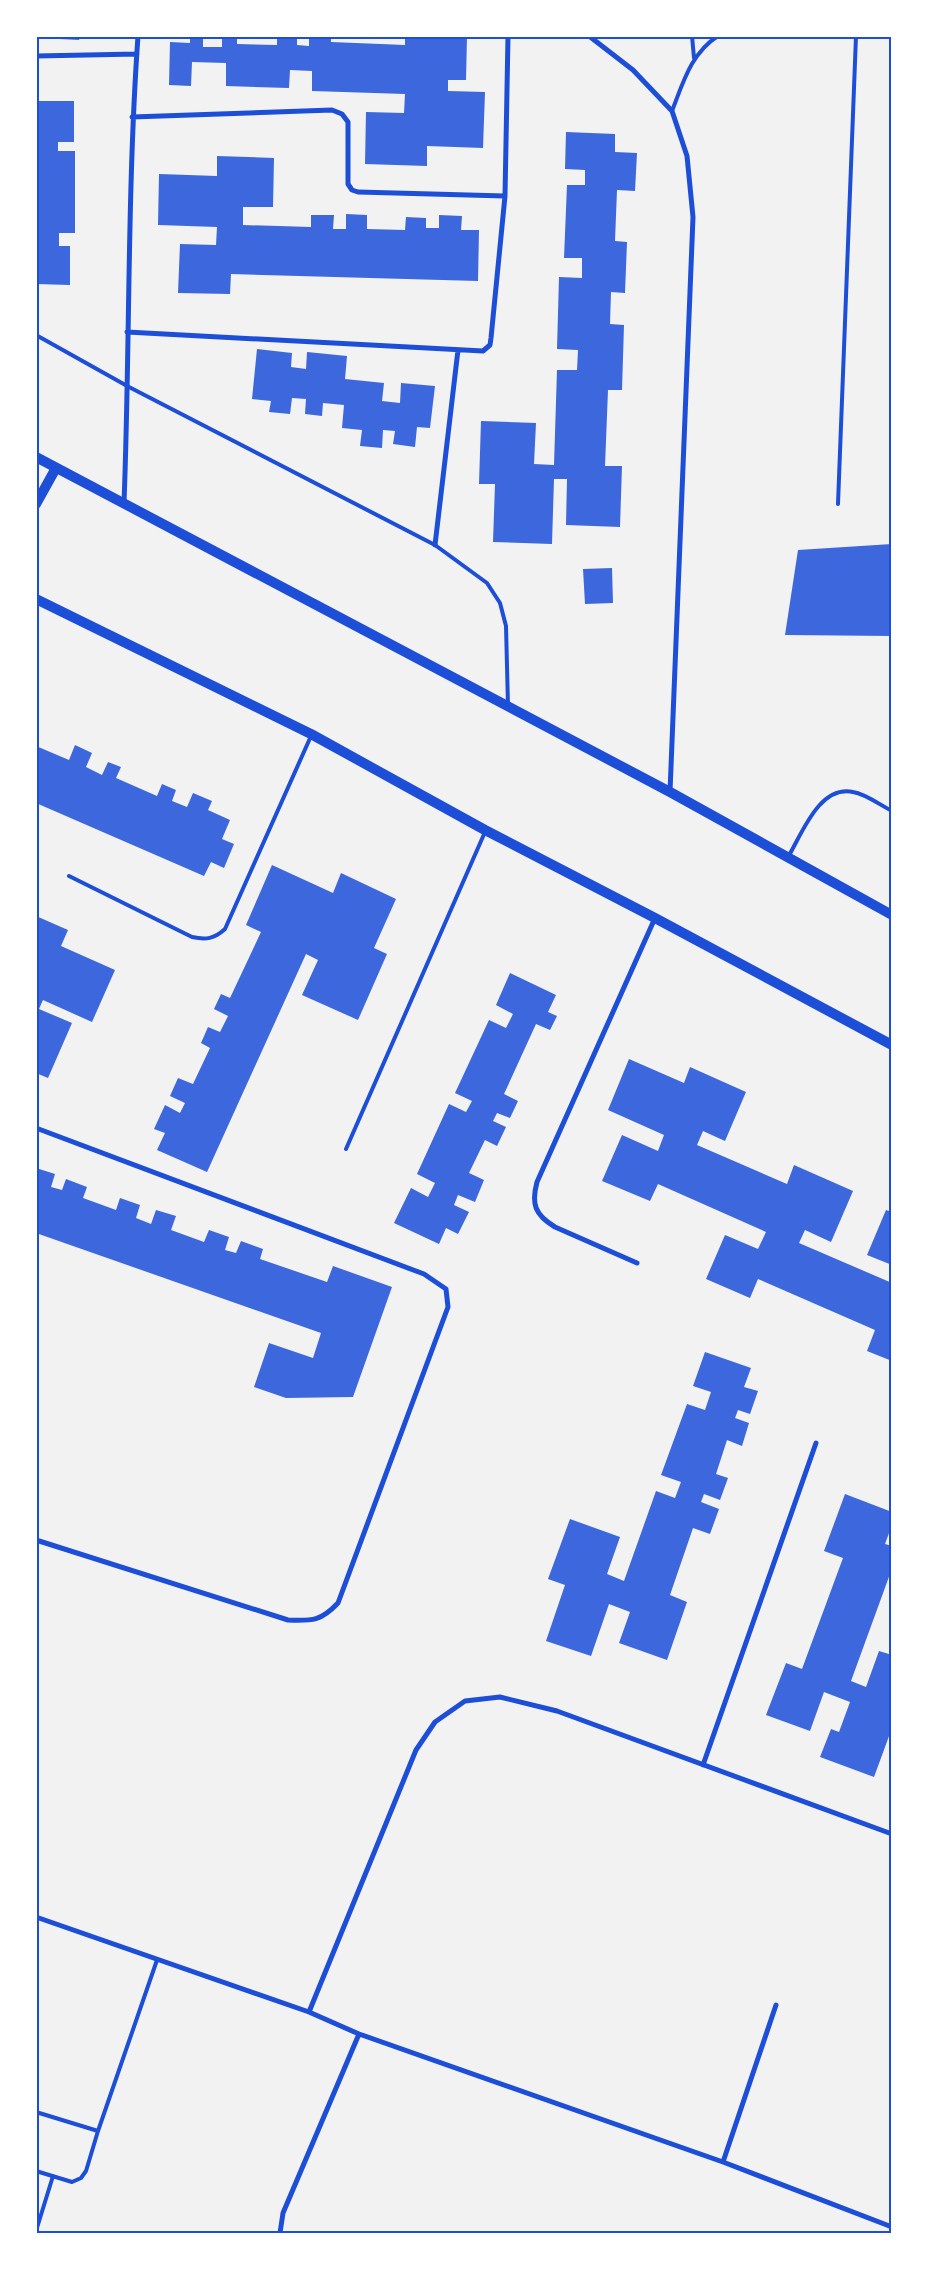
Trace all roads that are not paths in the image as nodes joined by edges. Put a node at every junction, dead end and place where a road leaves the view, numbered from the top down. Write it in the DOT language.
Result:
graph roads {
  1 [pos="138,36"];
  2 [pos="508,36"];
  3 [pos="589,36"];
  4 [pos="692,36"];
  5 [pos="718,36"];
  6 [pos="856,36"];
  7 [pos="137,54"];
  8 [pos="36,56"];
  9 [pos="694,58"];
  10 [pos="672,111"];
  11 [pos="132,116"];
  12 [pos="505,196"];
  13 [pos="128,332"];
  14 [pos="36,335"];
  15 [pos="458,350"];
  16 [pos="129,387"];
  17 [pos="36,457"];
  18 [pos="56,468"];
  19 [pos="36,504"];
  20 [pos="124,504"];
  21 [pos="838,504"];
  22 [pos="435,546"];
  23 [pos="36,599"];
  24 [pos="508,708"];
  25 [pos="311,734"];
  26 [pos="670,792"];
  27 [pos="892,812"];
  28 [pos="486,830"];
  29 [pos="788,857"];
  30 [pos="69,876"];
  31 [pos="892,915"];
  32 [pos="655,918"];
  33 [pos="892,1045"];
  34 [pos="36,1128"];
  35 [pos="346,1149"];
  36 [pos="637,1263"];
  37 [pos="816,1443"];
  38 [pos="36,1540"];
  39 [pos="703,1765"];
  40 [pos="892,1834"];
  41 [pos="36,1917"];
  42 [pos="157,1960"];
  43 [pos="776,2005"];
  44 [pos="309,2012"];
  45 [pos="359,2034"];
  46 [pos="36,2112"];
  47 [pos="98,2131"];
  48 [pos="723,2162"];
  49 [pos="36,2170"];
  50 [pos="53,2176"];
  51 [pos="892,2227"];
  52 [pos="36,2231"];
  53 [pos="280,2233"];
  1 -- 7 [label="street"];
  2 -- 12 [label="street"];
  3 -- 10 [label="street"];
  4 -- 9 [label="lane"];
  5 -- 9 [label="lane"];
  6 -- 21 [label="lane"];
  7 -- 8 [label="street"];
  7 -- 11 [label="street"];
  9 -- 10 [label="lane"];
  10 -- 26 [label="street"];
  11 -- 12 [label="street"];
  11 -- 13 [label="street"];
  12 -- 15 [label="street"];
  13 -- 15 [label="street"];
  13 -- 16 [label="street"];
  14 -- 16 [label="lane"];
  15 -- 22 [label="street"];
  16 -- 20 [label="street"];
  16 -- 22 [label="lane"];
  17 -- 18 [label="main road"];
  18 -- 19 [label="main road"];
  18 -- 20 [label="main road"];
  20 -- 24 [label="main road"];
  22 -- 24 [label="lane"];
  23 -- 25 [label="main road"];
  24 -- 26 [label="main road"];
  25 -- 28 [label="main road"];
  25 -- 30 [label="lane"];
  26 -- 29 [label="main road"];
  27 -- 29 [label="lane"];
  28 -- 32 [label="main road"];
  28 -- 35 [label="lane"];
  29 -- 31 [label="main road"];
  32 -- 33 [label="main road"];
  32 -- 36 [label="street"];
  34 -- 38 [label="street"];
  37 -- 39 [label="street"];
  39 -- 40 [label="street"];
  39 -- 44 [label="street"];
  41 -- 42 [label="street"];
  42 -- 44 [label="street"];
  42 -- 47 [label="lane"];
  43 -- 48 [label="street"];
  44 -- 45 [label="street"];
  45 -- 48 [label="street"];
  45 -- 53 [label="street"];
  46 -- 47 [label="lane"];
  47 -- 50 [label="lane"];
  48 -- 51 [label="street"];
  49 -- 50 [label="lane"];
  50 -- 52 [label="lane"];
}
